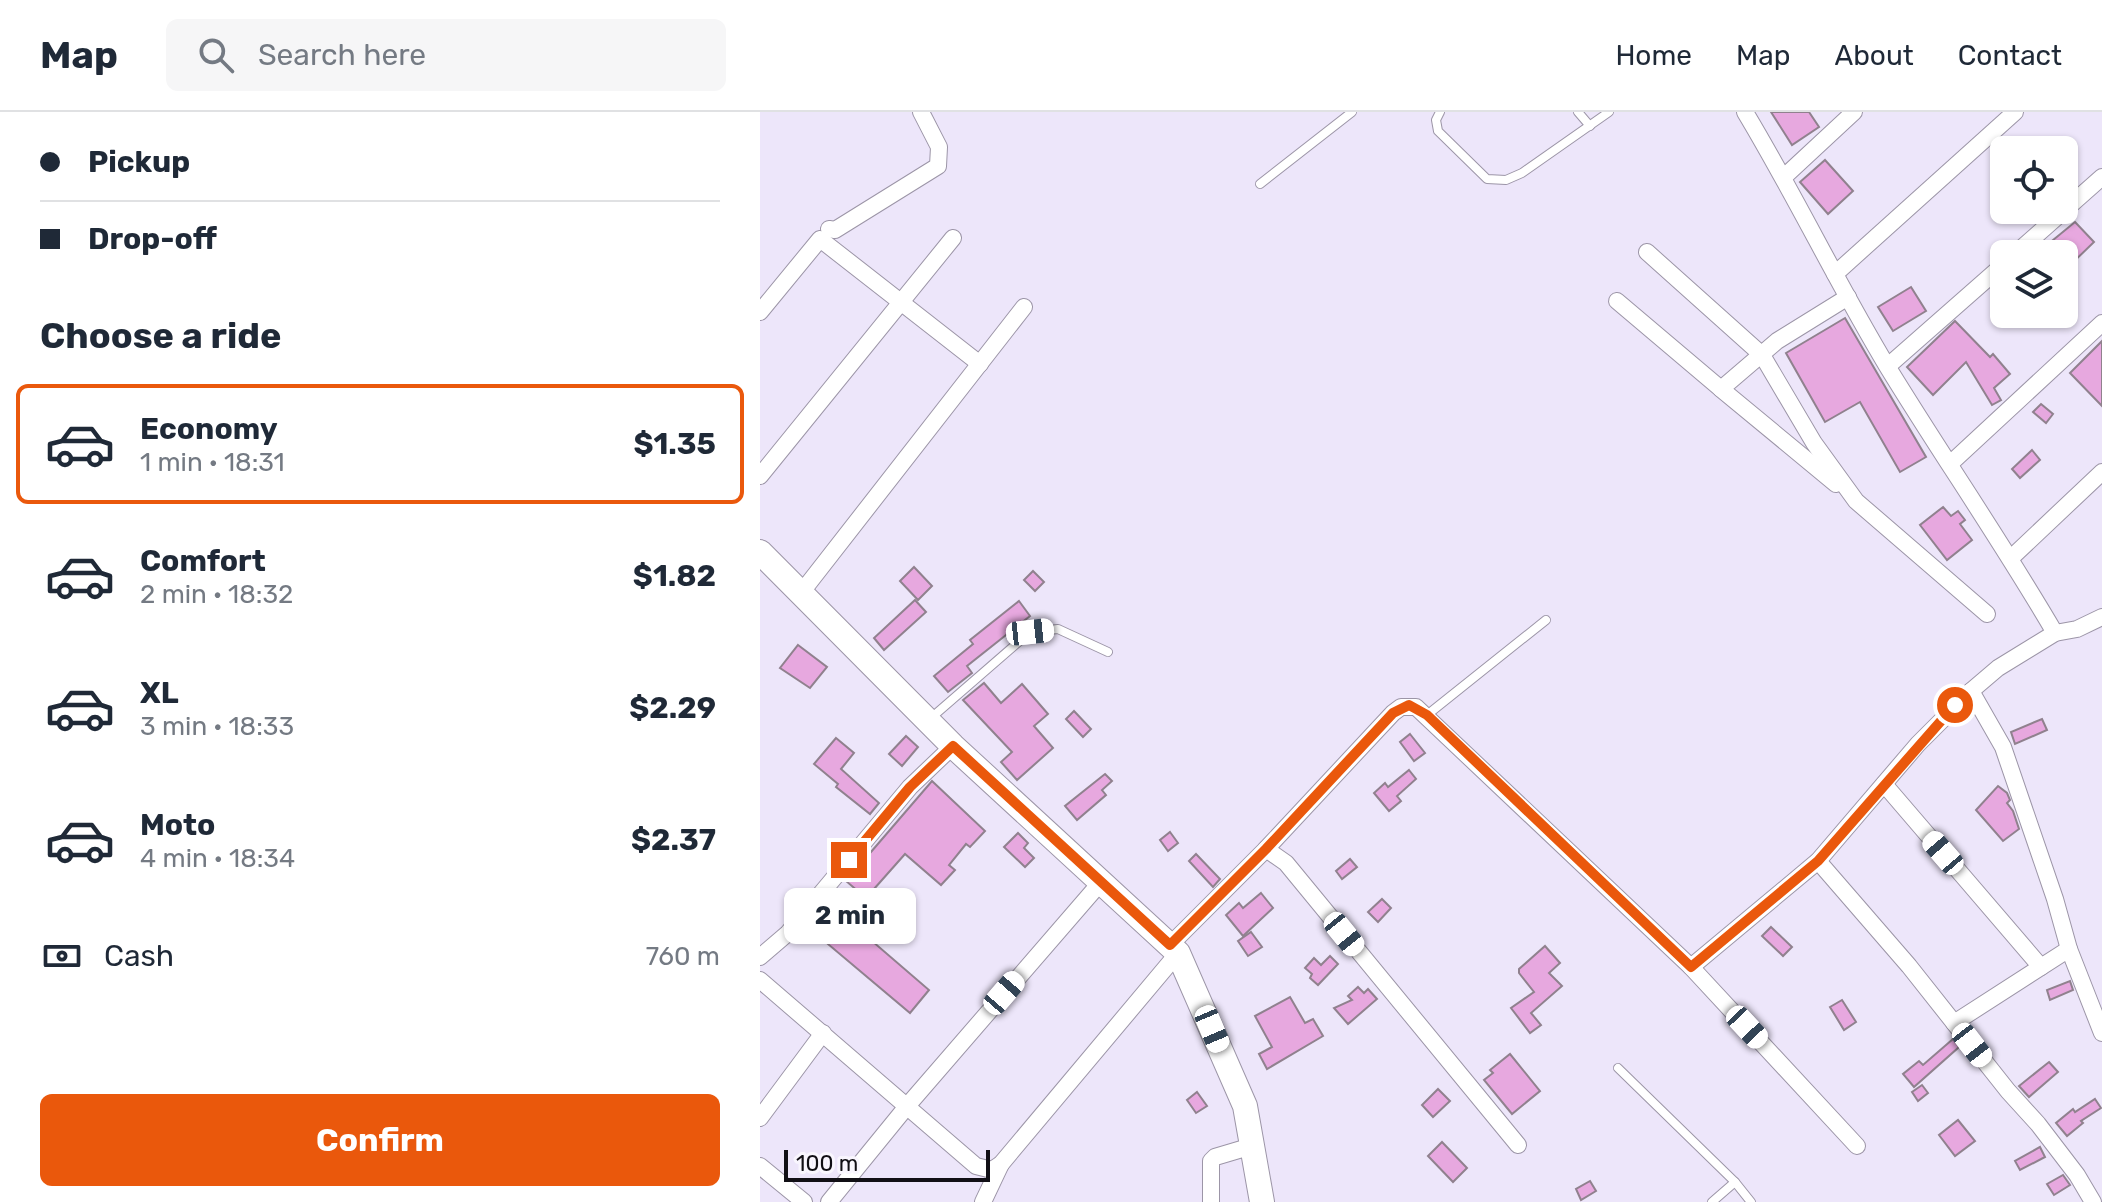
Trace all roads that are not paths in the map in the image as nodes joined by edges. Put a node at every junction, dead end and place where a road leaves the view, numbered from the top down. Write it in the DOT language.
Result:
graph roads {
  1 [pos="921,112"];
  2 [pos="1352,112"];
  3 [pos="1440,112"];
  4 [pos="1578,112"];
  5 [pos="1609,112"];
  6 [pos="1745,112"];
  7 [pos="1854,112"];
  8 [pos="2015,112"];
  9 [pos="1590,126"];
  10 [pos="1784,177"];
  11 [pos="2102,177"];
  12 [pos="1260,184"];
  13 [pos="829,229"];
  14 [pos="953,238"];
  15 [pos="2031,240"];
  16 [pos="1647,252"];
  17 [pos="1835,274"];
  18 [pos="1990,276"];
  19 [pos="1848,297"];
  20 [pos="1617,301"];
  21 [pos="901,302"];
  22 [pos="1024,307"];
  23 [pos="760,312"];
  24 [pos="2102,323"];
  25 [pos="1762,355"];
  26 [pos="980,364"];
  27 [pos="1888,366"];
  28 [pos="1721,389"];
  29 [pos="1951,463"];
  30 [pos="2102,472"];
  31 [pos="760,476"];
  32 [pos="1856,501"];
  33 [pos="761,556"];
  34 [pos="2011,558"];
  35 [pos="801,593"];
  36 [pos="1987,614"];
  37 [pos="2102,617"];
  38 [pos="1546,620"];
  39 [pos="2055,633"];
  40 [pos="1108,652"];
  41 [pos="1971,691"];
  42 [pos="1427,715"];
  43 [pos="927,721"];
  44 [pos="953,746"];
  45 [pos="1884,784"];
  46 [pos="1266,849"];
  47 [pos="1818,861"];
  48 [pos="1101,882"];
  49 [pos="1174,949"];
  50 [pos="2069,949"];
  51 [pos="760,957"];
  52 [pos="1691,967"];
  53 [pos="2041,967"];
  54 [pos="760,980"];
  55 [pos="1954,1023"];
  56 [pos="823,1033"];
  57 [pos="2102,1033"];
  58 [pos="1618,1068"];
  59 [pos="908,1105"];
  60 [pos="760,1118"];
  61 [pos="1518,1145"];
  62 [pos="1252,1146"];
  63 [pos="1857,1146"];
  64 [pos="1001,1164"];
  65 [pos="760,1166"];
  66 [pos="1735,1182"];
  67 [pos="804,1202"];
  68 [pos="829,1202"];
  69 [pos="983,1202"];
  70 [pos="1211,1202"];
  71 [pos="1262,1202"];
  72 [pos="1712,1202"];
  73 [pos="1751,1202"];
  74 [pos="2093,1202"];
  1 -- 13 [label="street"];
  2 -- 12 [label="lane"];
  3 -- 9 [label="lane"];
  4 -- 9 [label="lane"];
  5 -- 9 [label="lane"];
  6 -- 10 [label="street"];
  7 -- 10 [label="street"];
  8 -- 17 [label="street"];
  10 -- 17 [label="street"];
  11 -- 15 [label="street"];
  14 -- 21 [label="street"];
  16 -- 25 [label="street"];
  17 -- 19 [label="street"];
  18 -- 27 [label="street"];
  19 -- 25 [label="street"];
  19 -- 27 [label="street"];
  20 -- 28 [label="street"];
  21 -- 23 [label="street"];
  21 -- 26 [label="street"];
  21 -- 31 [label="street"];
  22 -- 26 [label="street"];
  24 -- 29 [label="street"];
  25 -- 28 [label="street"];
  25 -- 32 [label="street"];
  26 -- 35 [label="street"];
  27 -- 29 [label="street"];
  28 -- 32 [label="street"];
  29 -- 34 [label="street"];
  30 -- 34 [label="street"];
  32 -- 36 [label="street"];
  33 -- 35 [label="street"];
  34 -- 39 [label="street"];
  35 -- 43 [label="street"];
  37 -- 39 [label="street"];
  38 -- 42 [label="lane"];
  39 -- 41 [label="street"];
  40 -- 43 [label="lane"];
  41 -- 45 [label="street"];
  41 -- 50 [label="street"];
  42 -- 46 [label="street"];
  42 -- 52 [label="street"];
  43 -- 44 [label="street"];
  44 -- 48 [label="street"];
  44 -- 51 [label="street"];
  45 -- 47 [label="street"];
  45 -- 53 [label="street"];
  46 -- 49 [label="street"];
  46 -- 61 [label="street"];
  47 -- 52 [label="street"];
  47 -- 55 [label="street"];
  48 -- 49 [label="street"];
  48 -- 59 [label="street"];
  49 -- 62 [label="street"];
  49 -- 64 [label="street"];
  50 -- 53 [label="street"];
  50 -- 57 [label="street"];
  52 -- 63 [label="street"];
  53 -- 55 [label="street"];
  54 -- 56 [label="street"];
  55 -- 74 [label="street"];
  56 -- 59 [label="street"];
  56 -- 60 [label="street"];
  58 -- 66 [label="lane"];
  59 -- 64 [label="street"];
  59 -- 68 [label="street"];
  62 -- 70 [label="street"];
  62 -- 71 [label="street"];
  64 -- 69 [label="street"];
  65 -- 67 [label="street"];
  66 -- 72 [label="lane"];
  66 -- 73 [label="lane"];
}
